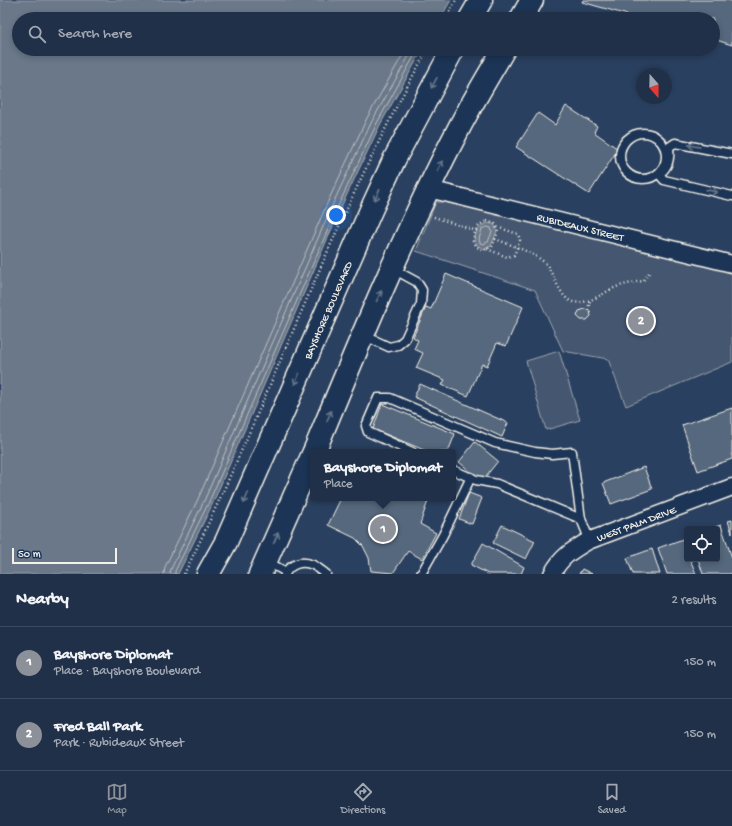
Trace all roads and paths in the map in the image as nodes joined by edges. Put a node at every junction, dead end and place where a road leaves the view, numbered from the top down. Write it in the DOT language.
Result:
graph roads {
  1 [pos="456,0"];
  2 [pos="481,0"];
  3 [pos="532,0"];
  4 [pos="449,12"];
  5 [pos="474,12"];
  6 [pos="525,12"];
  7 [pos="424,56"];
  8 [pos="449,56"];
  9 [pos="500,56"];
  10 [pos="732,154"];
  11 [pos="659,174"];
  12 [pos="429,189"];
  13 [pos="732,196"];
  14 [pos="432,216"];
  15 [pos="496,227"];
  16 [pos="476,231"];
  17 [pos="495,239"];
  18 [pos="517,248"];
  19 [pos="487,249"];
  20 [pos="732,264"];
  21 [pos="392,269"];
  22 [pos="649,273"];
  23 [pos="590,300"];
  24 [pos="588,310"];
  25 [pos="362,335"];
  26 [pos="315,449"];
  27 [pos="405,449"];
  28 [pos="310,460"];
  29 [pos="456,471"];
  30 [pos="471,477"];
  31 [pos="732,487"];
  32 [pos="581,519"];
  33 [pos="590,540"];
  34 [pos="263,568"];
  35 [pos="286,573"];
  36 [pos="184,574"];
  37 [pos="208,574"];
  38 [pos="326,574"];
  39 [pos="421,574"];
  40 [pos="552,574"];
  1 -- 4 [label="path"];
  2 -- 5 [label="main road"];
  3 -- 6 [label="main road"];
  7 -- 36 [label="path"];
  8 -- 37 [label="main road, BAYSHORE BOULEVARD, one-way"];
  12 -- 9 [label="main road, one-way"];
  10 -- 11 [label="lane, one-way"];
  11 -- 11 [label="lane"];
  11 -- 13 [label="lane, one-way"];
  12 -- 20 [label="street, RUBIDEAUX STREET"];
  12 -- 21 [label="main road"];
  14 -- 16 [label="path"];
  15 -- 16 [label="path"];
  15 -- 17 [label="path"];
  15 -- 18 [label="path"];
  16 -- 19 [label="path"];
  17 -- 18 [label="path"];
  17 -- 19 [label="path"];
  18 -- 19 [label="path"];
  18 -- 23 [label="path"];
  25 -- 21 [label="main road, one-way"];
  21 -- 25 [label="lane"];
  22 -- 23 [label="path"];
  23 -- 24 [label="path"];
  26 -- 25 [label="main road, one-way"];
  27 -- 32 [label="lane"];
  34 -- 28 [label="main road, one-way"];
  29 -- 30 [label="lane"];
  30 -- 32 [label="lane"];
  30 -- 39 [label="lane"];
  31 -- 33 [label="street, WEST PALM DRIVE"];
  32 -- 33 [label="lane"];
  33 -- 40 [label="street, WEST PALM DRIVE"];
  34 -- 35 [label="lane"];
  35 -- 38 [label="lane"];
}
